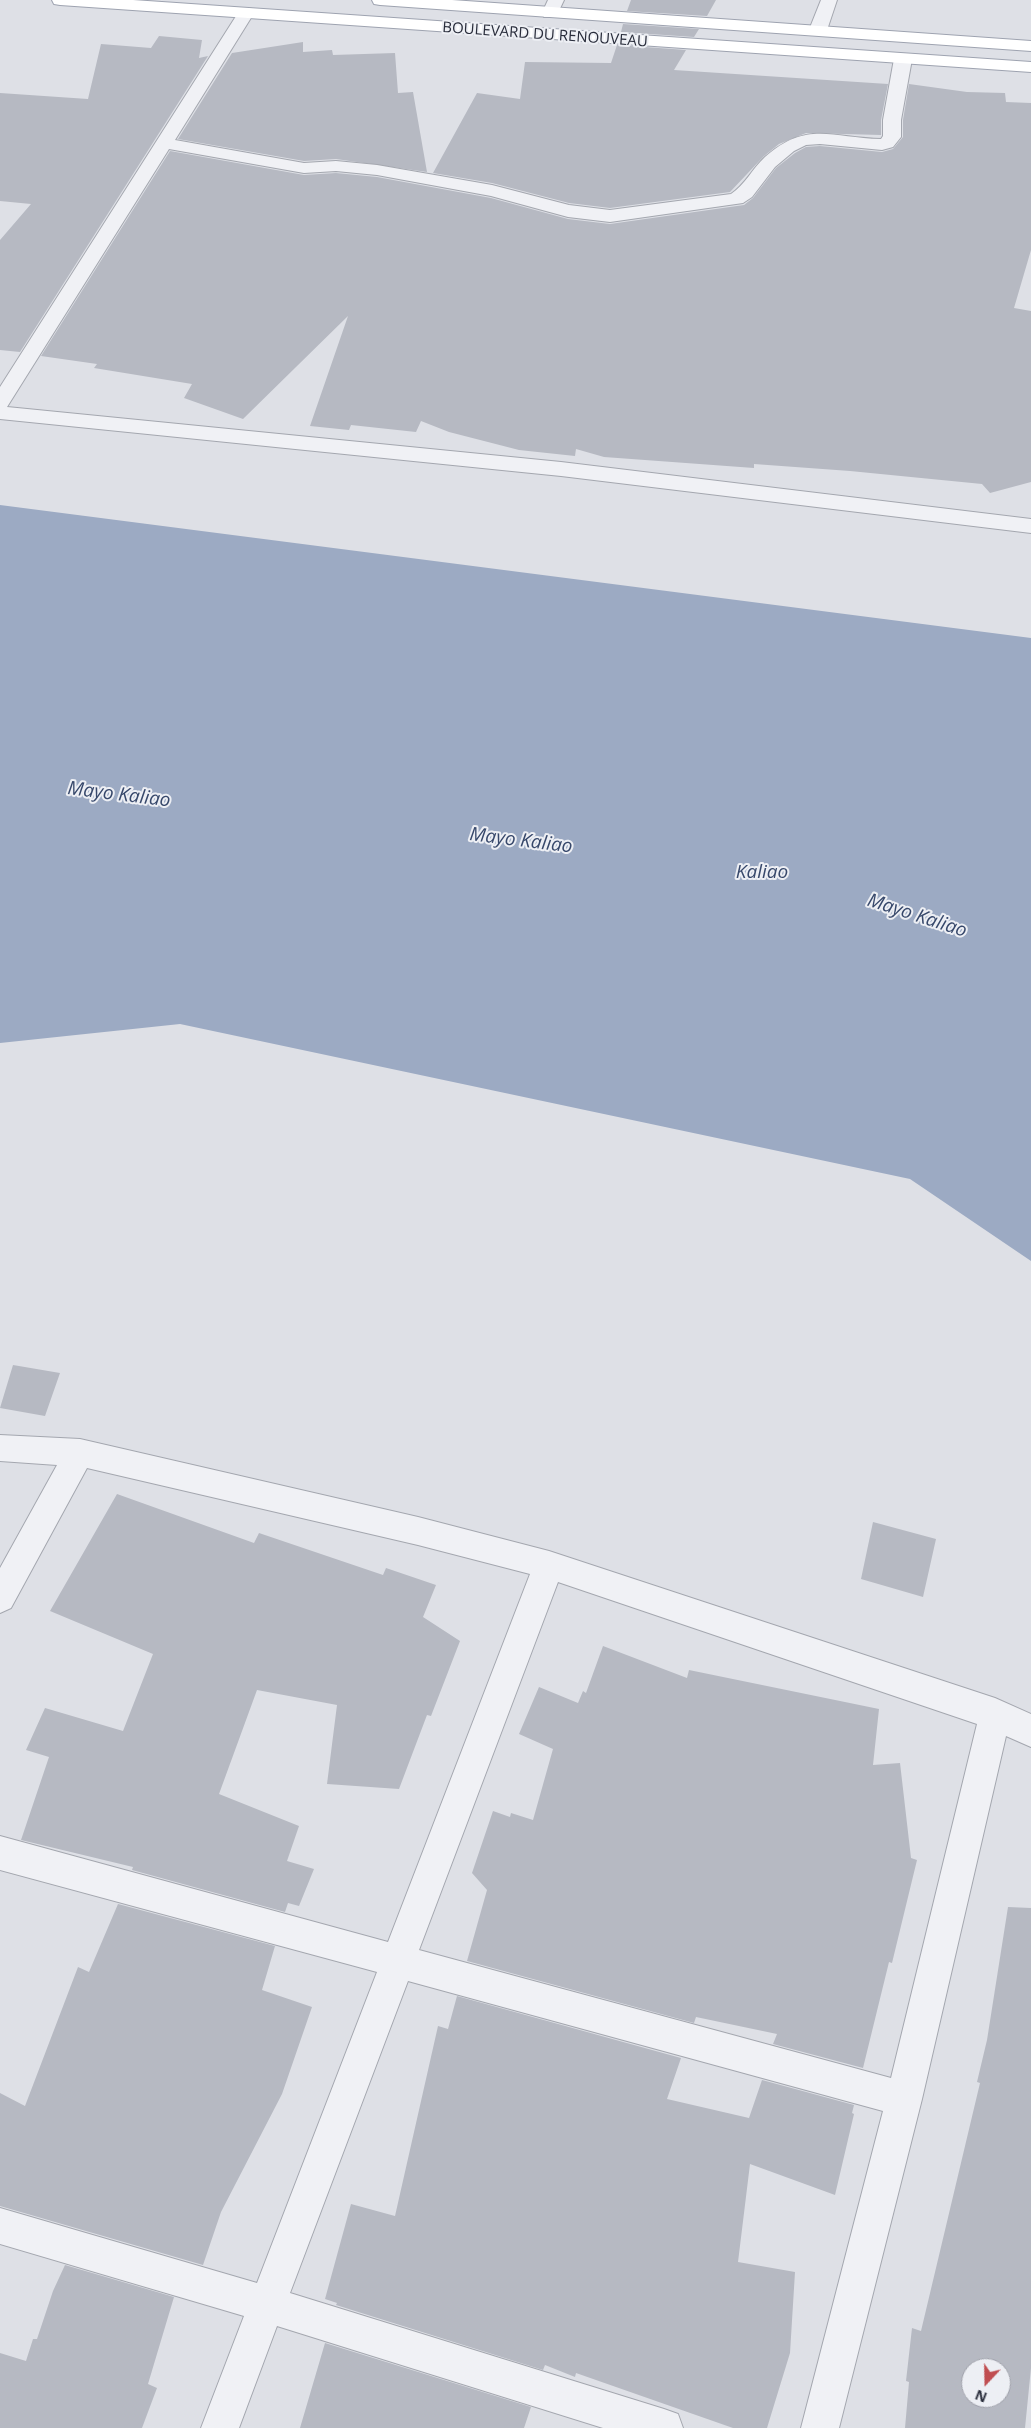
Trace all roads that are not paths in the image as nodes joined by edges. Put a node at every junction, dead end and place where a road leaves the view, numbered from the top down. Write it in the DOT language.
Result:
graph roads {
  1 [pos="60,0"];
  2 [pos="380,0"];
  3 [pos="829,0"];
  4 [pos="553,6"];
  5 [pos="246,13"];
  6 [pos="818,30"];
  7 [pos="1031,46"];
  8 [pos="903,59"];
  9 [pos="1031,67"];
  10 [pos="164,143"];
  11 [pos="0,403"];
  12 [pos="0,413"];
  13 [pos="1031,526"];
  14 [pos="0,1448"];
  15 [pos="80,1453"];
  16 [pos="549,1565"];
  17 [pos="0,1598"];
  18 [pos="995,1714"];
  19 [pos="1031,1731"];
  20 [pos="0,1853"];
  21 [pos="399,1961"];
  22 [pos="904,2099"];
  23 [pos="0,2226"];
  24 [pos="268,2304"];
  25 [pos="220,2428"];
  26 [pos="664,2428"];
  27 [pos="820,2428"];
  1 -- 5 [label="main road, BOULEVARD DU RENOUVEAU"];
  2 -- 4 [label="main road, BOULEVARD DU RENOUVEAU"];
  3 -- 6 [label="street"];
  4 -- 6 [label="main road, BOULEVARD DU RENOUVEAU"];
  5 -- 8 [label="main road, BOULEVARD DU RENOUVEAU"];
  5 -- 10 [label="street"];
  6 -- 7 [label="main road, BOULEVARD DU RENOUVEAU"];
  8 -- 9 [label="main road, BOULEVARD DU RENOUVEAU"];
  8 -- 10 [label="street"];
  10 -- 11 [label="street"];
  12 -- 13 [label="street"];
  14 -- 15 [label="street"];
  15 -- 16 [label="street"];
  15 -- 17 [label="street"];
  16 -- 18 [label="street"];
  16 -- 21 [label="street"];
  18 -- 19 [label="street"];
  18 -- 22 [label="street"];
  20 -- 21 [label="street"];
  21 -- 22 [label="street"];
  21 -- 24 [label="street"];
  22 -- 27 [label="street"];
  23 -- 24 [label="street"];
  24 -- 25 [label="street"];
  24 -- 26 [label="street"];
}
